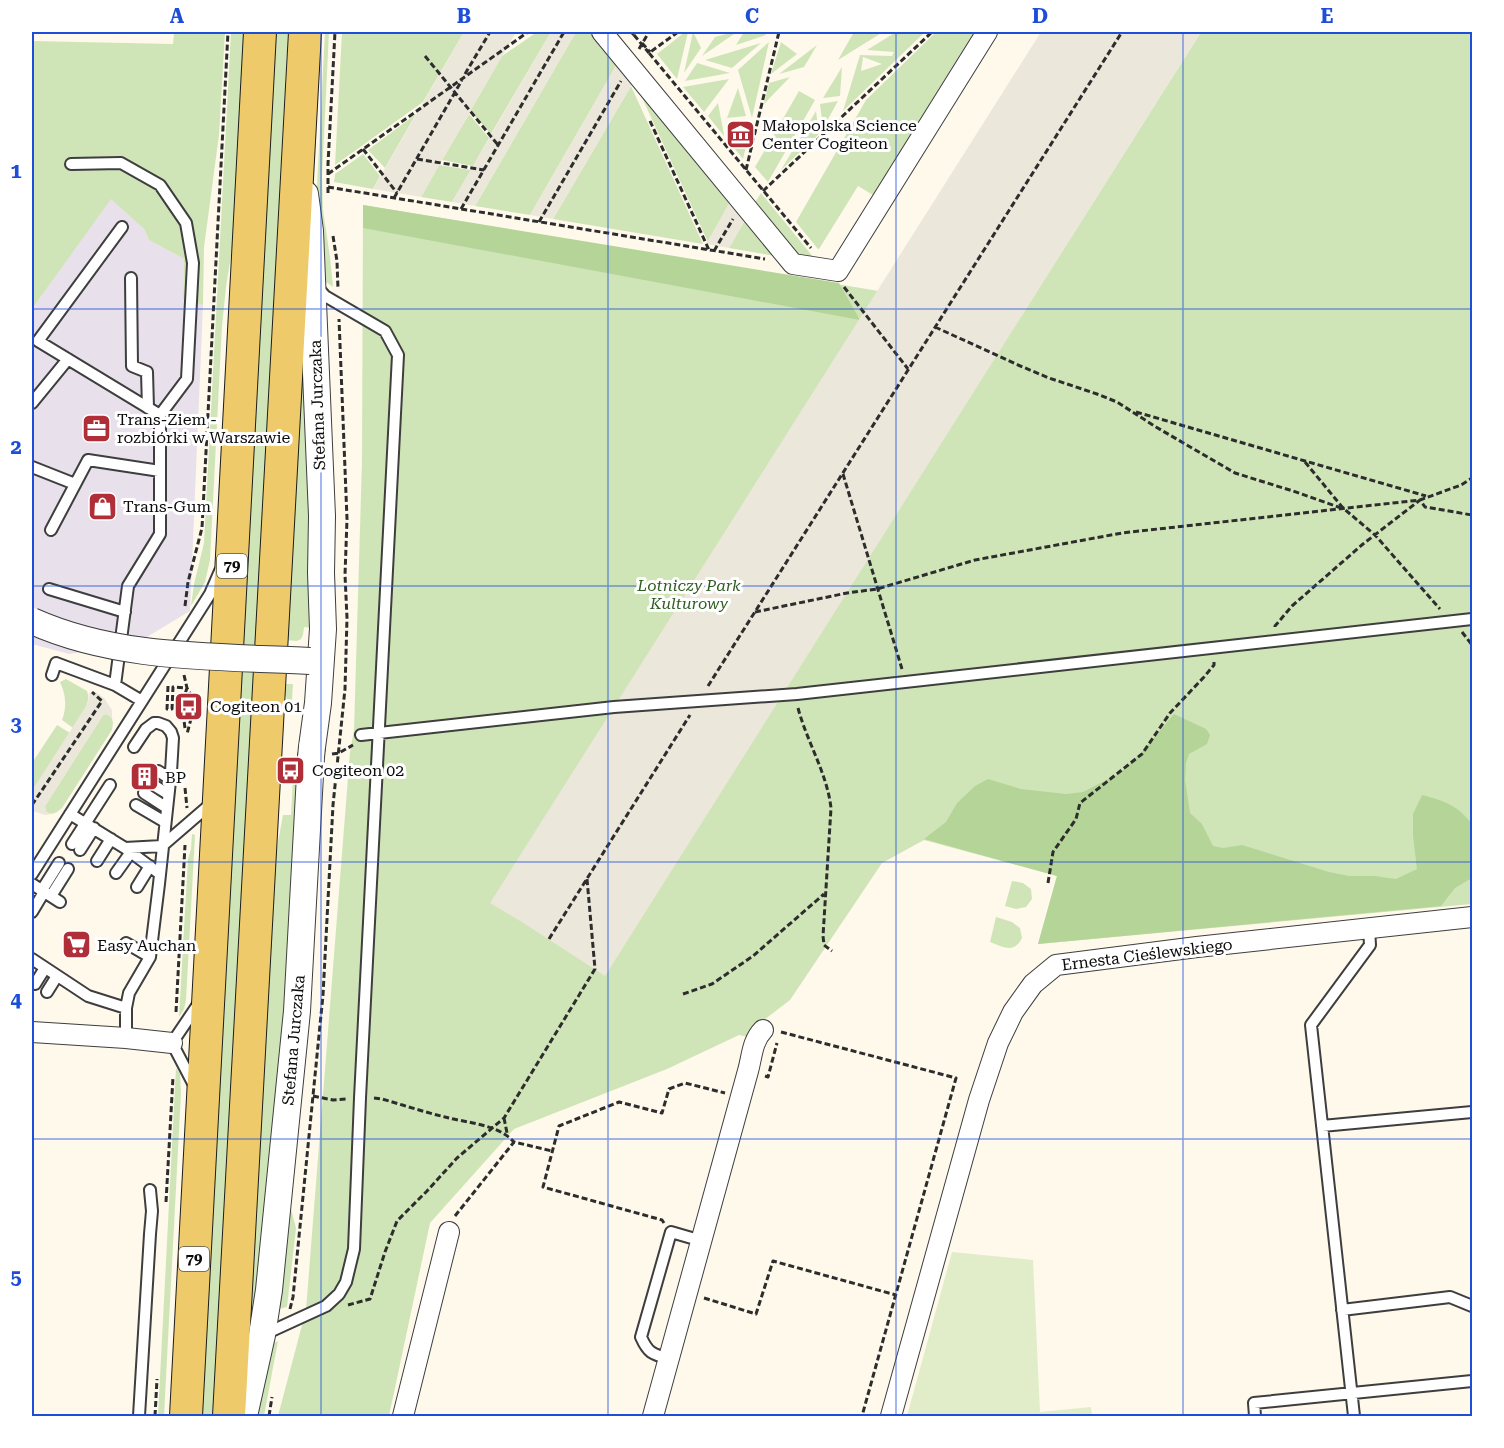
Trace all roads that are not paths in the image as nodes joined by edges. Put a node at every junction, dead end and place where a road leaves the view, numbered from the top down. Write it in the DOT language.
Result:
graph roads {
  1 [pos="260,32"];
  2 [pos="304,32"];
  3 [pos="602,32"];
  4 [pos="987,32"];
  5 [pos="298,149"];
  6 [pos="71,164"];
  7 [pos="122,227"];
  8 [pos="131,278"];
  9 [pos="312,282"];
  10 [pos="68,359"];
  11 [pos="32,403"];
  12 [pos="148,408"];
  13 [pos="160,415"];
  14 [pos="32,467"];
  15 [pos="160,471"];
  16 [pos="75,484"];
  17 [pos="51,530"];
  18 [pos="233,541"];
  19 [pos="49,589"];
  20 [pos="124,612"];
  21 [pos="1473,619"];
  22 [pos="32,621"];
  23 [pos="316,661"];
  24 [pos="52,675"];
  25 [pos="115,685"];
  26 [pos="142,701"];
  27 [pos="379,733"];
  28 [pos="361,735"];
  29 [pos="134,747"];
  30 [pos="158,771"];
  31 [pos="170,776"];
  32 [pos="150,783"];
  33 [pos="110,785"];
  34 [pos="144,793"];
  35 [pos="168,794"];
  36 [pos="219,796"];
  37 [pos="136,805"];
  38 [pos="167,808"];
  39 [pos="70,814"];
  40 [pos="165,822"];
  41 [pos="89,826"];
  42 [pos="111,839"];
  43 [pos="162,846"];
  44 [pos="76,847"];
  45 [pos="128,850"];
  46 [pos="97,861"];
  47 [pos="63,866"];
  48 [pos="150,866"];
  49 [pos="116,873"];
  50 [pos="32,874"];
  51 [pos="160,879"];
  52 [pos="32,884"];
  53 [pos="137,887"];
  54 [pos="49,895"];
  55 [pos="152,896"];
  56 [pos="32,912"];
  57 [pos="1473,917"];
  58 [pos="1369,928"];
  59 [pos="126,943"];
  60 [pos="150,957"];
  61 [pos="32,959"];
  62 [pos="45,968"];
  63 [pos="57,976"];
  64 [pos="35,984"];
  65 [pos="209,988"];
  66 [pos="47,992"];
  67 [pos="126,1008"];
  68 [pos="32,1032"];
  69 [pos="773,1035"];
  70 [pos="126,1038"];
  71 [pos="172,1043"];
  72 [pos="203,1101"];
  73 [pos="1473,1112"];
  74 [pos="1322,1126"];
  75 [pos="150,1190"];
  76 [pos="449,1232"];
  77 [pos="702,1241"];
  78 [pos="1473,1306"];
  79 [pos="1342,1310"];
  80 [pos="262,1335"];
  81 [pos="669,1359"];
  82 [pos="1473,1381"];
  83 [pos="1352,1393"];
  84 [pos="139,1416"];
  85 [pos="186,1416"];
  86 [pos="229,1416"];
  87 [pos="244,1416"];
  88 [pos="403,1416"];
  89 [pos="653,1416"];
  90 [pos="891,1416"];
  91 [pos="1255,1416"];
  92 [pos="1354,1416"];
  1 -- 18 [label="main road, 79"];
  2 -- 5 [label="main road"];
  3 -- 4 [label="street"];
  5 -- 9 [label="street, Stefana Jurczaka"];
  5 -- 86 [label="main road"];
  6 -- 13 [label="lane"];
  7 -- 10 [label="lane"];
  8 -- 12 [label="lane"];
  9 -- 23 [label="street, Stefana Jurczaka"];
  9 -- 27 [label="lane"];
  10 -- 11 [label="lane"];
  10 -- 12 [label="lane"];
  12 -- 13 [label="lane"];
  13 -- 15 [label="lane"];
  14 -- 16 [label="lane"];
  15 -- 16 [label="lane"];
  15 -- 20 [label="lane"];
  16 -- 17 [label="lane"];
  18 -- 26 [label="lane"];
  18 -- 36 [label="main road, 79"];
  19 -- 20 [label="lane"];
  20 -- 25 [label="lane"];
  21 -- 27 [label="lane"];
  22 -- 23 [label="street, bridge"];
  23 -- 80 [label="street, Stefana Jurczaka"];
  24 -- 25 [label="lane"];
  25 -- 26 [label="lane"];
  26 -- 39 [label="lane"];
  27 -- 28 [label="lane"];
  27 -- 80 [label="lane"];
  29 -- 31 [label="lane"];
  30 -- 31 [label="lane"];
  31 -- 35 [label="lane"];
  32 -- 35 [label="lane"];
  33 -- 41 [label="lane"];
  34 -- 38 [label="lane"];
  35 -- 38 [label="lane"];
  36 -- 43 [label="lane"];
  36 -- 65 [label="main road, 79"];
  37 -- 40 [label="lane"];
  38 -- 40 [label="lane"];
  39 -- 41 [label="lane"];
  39 -- 50 [label="lane"];
  40 -- 43 [label="lane"];
  41 -- 42 [label="lane"];
  41 -- 44 [label="lane"];
  42 -- 45 [label="lane"];
  42 -- 46 [label="lane"];
  43 -- 45 [label="lane"];
  43 -- 51 [label="lane"];
  45 -- 48 [label="lane"];
  45 -- 49 [label="lane"];
  47 -- 54 [label="lane"];
  48 -- 51 [label="lane"];
  48 -- 53 [label="lane"];
  51 -- 55 [label="lane"];
  51 -- 60 [label="lane"];
  52 -- 54 [label="lane"];
  54 -- 56 [label="lane"];
  57 -- 58 [label="street, Ernesta Cieślewskiego"];
  58 -- 74 [label="lane"];
  58 -- 90 [label="street, Ernesta Cieślewskiego"];
  59 -- 60 [label="lane"];
  60 -- 67 [label="lane"];
  61 -- 62 [label="lane"];
  62 -- 63 [label="lane"];
  62 -- 64 [label="lane"];
  63 -- 66 [label="lane"];
  63 -- 67 [label="lane"];
  65 -- 71 [label="lane"];
  65 -- 72 [label="main road, 79"];
  67 -- 70 [label="lane"];
  68 -- 70 [label="street"];
  69 -- 77 [label="street"];
  70 -- 71 [label="street"];
  71 -- 72 [label="lane"];
  72 -- 85 [label="main road, 79"];
  73 -- 74 [label="lane"];
  74 -- 79 [label="lane"];
  75 -- 84 [label="lane"];
  76 -- 88 [label="street"];
  77 -- 81 [label="street"];
  77 -- 81 [label="lane"];
  78 -- 79 [label="lane"];
  79 -- 83 [label="lane"];
  80 -- 87 [label="street, Stefana Jurczaka"];
  81 -- 89 [label="street"];
  82 -- 83 [label="lane"];
  83 -- 91 [label="lane"];
  83 -- 92 [label="lane"];
}
